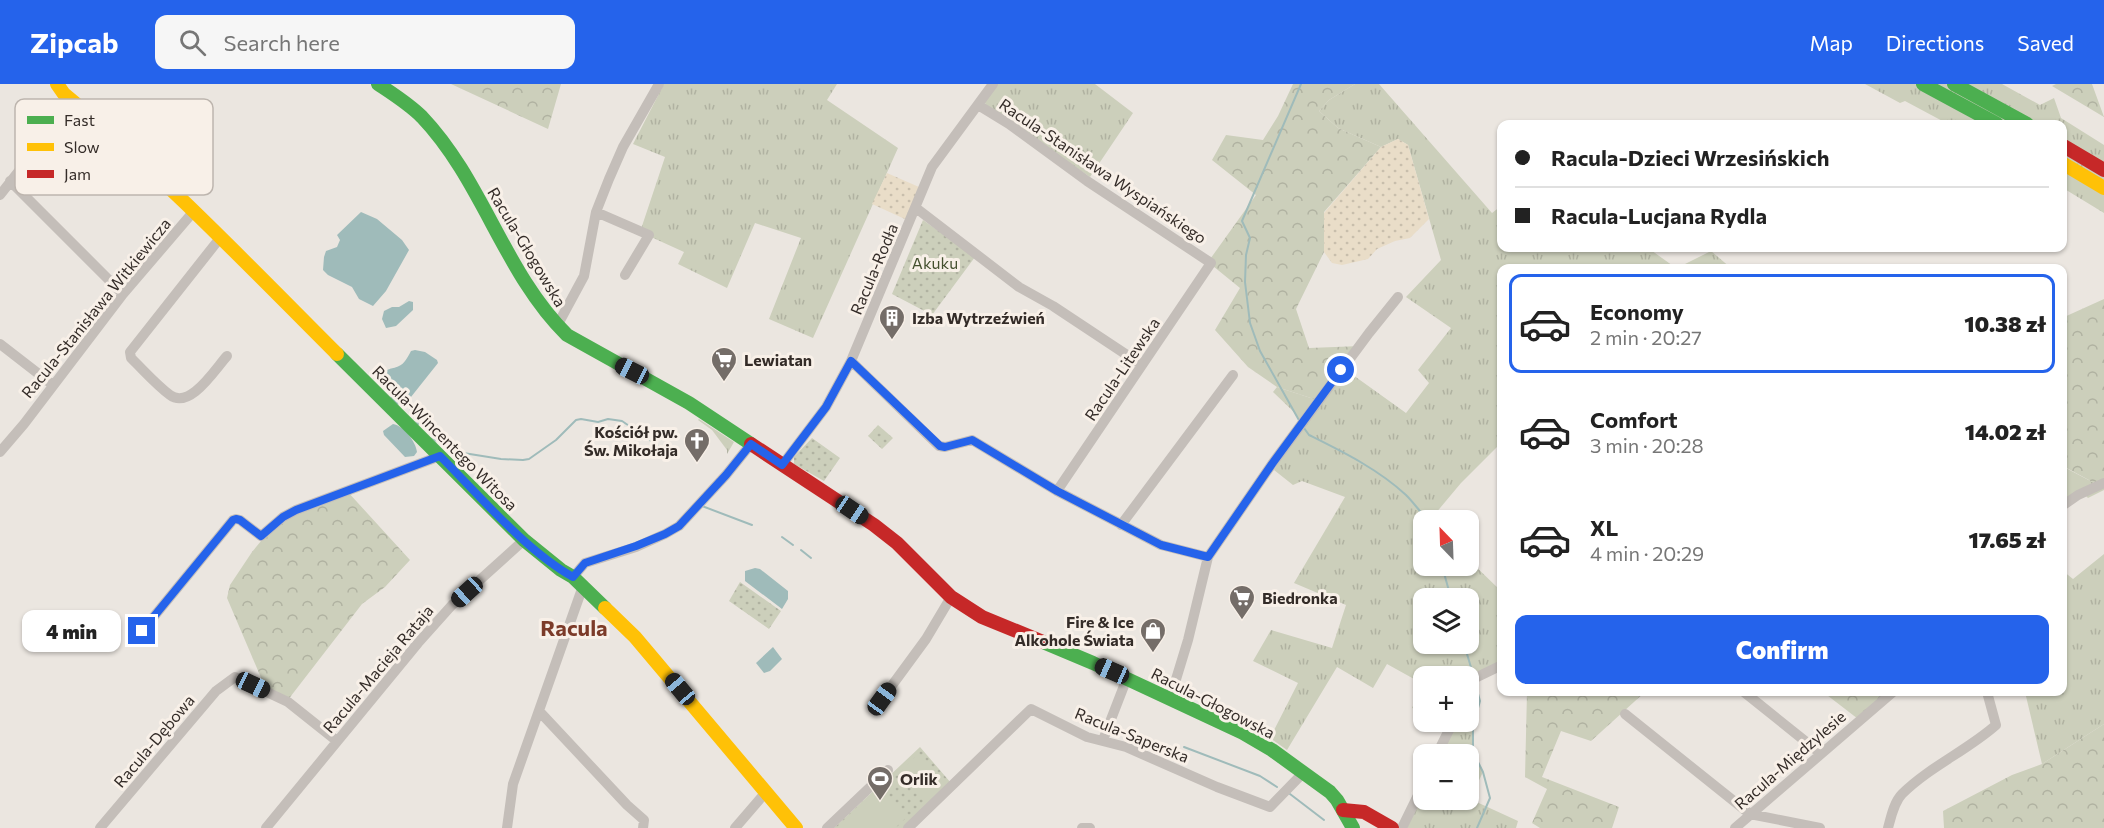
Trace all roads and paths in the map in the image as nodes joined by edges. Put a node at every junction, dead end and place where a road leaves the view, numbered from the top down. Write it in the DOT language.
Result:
graph roads {
  1 [pos="57,84"];
  2 [pos="378,84"];
  3 [pos="659,84"];
  4 [pos="993,84"];
  5 [pos="1923,84"];
  6 [pos="1954,84"];
  7 [pos="70,99"];
  8 [pos="978,105"];
  9 [pos="1989,120"];
  10 [pos="2020,120"];
  11 [pos="2067,148"];
  12 [pos="2067,166"];
  13 [pos="2104,170"];
  14 [pos="15,175"];
  15 [pos="10,181"];
  16 [pos="15,186"];
  17 [pos="2104,188"];
  18 [pos="0,195"];
  19 [pos="24,195"];
  20 [pos="177,195"];
  21 [pos="916,208"];
  22 [pos="194,212"];
  23 [pos="596,212"];
  24 [pos="220,238"];
  25 [pos="1211,263"];
  26 [pos="626,275"];
  27 [pos="123,294"];
  28 [pos="1398,297"];
  29 [pos="557,326"];
  30 [pos="0,344"];
  31 [pos="227,356"];
  32 [pos="851,361"];
  33 [pos="1142,365"];
  34 [pos="1233,375"];
  35 [pos="53,385"];
  36 [pos="751,444"];
  37 [pos="0,452"];
  38 [pos="440,456"];
  39 [pos="782,465"];
  40 [pos="2104,483"];
  41 [pos="1057,491"];
  42 [pos="2067,503"];
  43 [pos="1121,525"];
  44 [pos="524,540"];
  45 [pos="1208,557"];
  46 [pos="578,581"];
  47 [pos="951,597"];
  48 [pos="142,631"];
  49 [pos="1497,668"];
  50 [pos="1127,678"];
  51 [pos="1479,678"];
  52 [pos="1749,696"];
  53 [pos="1888,696"];
  54 [pos="1988,696"];
  55 [pos="882,699"];
  56 [pos="1170,699"];
  57 [pos="538,711"];
  58 [pos="1625,714"];
  59 [pos="1102,740"];
  60 [pos="337,741"];
  61 [pos="1820,753"];
  62 [pos="888,770"];
  63 [pos="1304,772"];
  64 [pos="766,792"];
  65 [pos="1413,806"];
  66 [pos="1343,810"];
  67 [pos="1750,814"];
  68 [pos="1376,819"];
  69 [pos="643,827"];
  70 [pos="1352,827"];
  71 [pos="100,828"];
  72 [pos="266,828"];
  73 [pos="507,828"];
  74 [pos="735,828"];
  75 [pos="796,828"];
  76 [pos="827,828"];
  77 [pos="908,828"];
  78 [pos="1082,828"];
  79 [pos="1090,828"];
  80 [pos="1392,828"];
  81 [pos="1402,828"];
  82 [pos="1735,828"];
  83 [pos="1820,828"];
  84 [pos="1888,828"];
  1 -- 7 [label="main road, Racula-Wincentego Witosa"];
  2 -- 29 [label="main road, Racula-Głogowska"];
  3 -- 23 [label="street"];
  4 -- 8 [label="street, Racula-Rodła"];
  5 -- 9 [label="main road"];
  6 -- 10 [label="main road"];
  8 -- 21 [label="street, Racula-Rodła"];
  8 -- 25 [label="street, Racula-Stanisława Wyspiańskiego"];
  11 -- 13 [label="main road"];
  12 -- 17 [label="main road"];
  14 -- 15 [label="street"];
  15 -- 16 [label="street"];
  15 -- 18 [label="street"];
  19 -- 27 [label="street"];
  20 -- 22 [label="main road, Racula-Wincentego Witosa"];
  21 -- 32 [label="street, Racula-Rodła"];
  21 -- 33 [label="street"];
  22 -- 24 [label="main road, Racula-Wincentego Witosa"];
  22 -- 27 [label="street, Racula-Stanisława Witkiewicza"];
  23 -- 26 [label="street"];
  23 -- 29 [label="street"];
  24 -- 31 [label="street"];
  24 -- 38 [label="main road, Racula-Wincentego Witosa"];
  25 -- 33 [label="street, Racula-Litewska"];
  27 -- 35 [label="street, Racula-Stanisława Witkiewicza"];
  28 -- 45 [label="street"];
  29 -- 36 [label="main road, Racula-Głogowska"];
  30 -- 35 [label="street"];
  32 -- 39 [label="street, Racula-Rodła"];
  32 -- 41 [label="street"];
  33 -- 41 [label="street, Racula-Litewska"];
  34 -- 43 [label="street"];
  35 -- 37 [label="street, Racula-Stanisława Witkiewicza"];
  36 -- 39 [label="main road, Racula-Głogowska"];
  36 -- 46 [label="street"];
  38 -- 44 [label="main road, Racula-Wincentego Witosa"];
  38 -- 48 [label="street"];
  39 -- 47 [label="main road, Racula-Głogowska"];
  40 -- 42 [label="street"];
  41 -- 43 [label="street"];
  43 -- 45 [label="street"];
  44 -- 46 [label="main road, Racula-Wincentego Witosa"];
  44 -- 60 [label="street, Racula-Macieja Rataja"];
  45 -- 56 [label="street"];
  46 -- 57 [label="street"];
  46 -- 64 [label="main road, Racula-Wincentego Witosa"];
  47 -- 50 [label="main road, Racula-Głogowska"];
  47 -- 55 [label="street"];
  49 -- 51 [label="street"];
  50 -- 56 [label="main road, Racula-Głogowska"];
  50 -- 59 [label="street"];
  52 -- 61 [label="street"];
  53 -- 61 [label="street, Racula-Międzylesie"];
  54 -- 84 [label="street"];
  56 -- 63 [label="main road, Racula-Głogowska"];
  57 -- 69 [label="street"];
  57 -- 73 [label="street"];
  58 -- 67 [label="street"];
  59 -- 63 [label="street, Racula-Saperska"];
  59 -- 77 [label="street, Racula-Saperska"];
  60 -- 71 [label="street, Racula-Dębowa"];
  60 -- 72 [label="street, Racula-Macieja Rataja"];
  61 -- 67 [label="street, Racula-Międzylesie"];
  62 -- 76 [label="street"];
  63 -- 66 [label="main road, Racula-Głogowska"];
  64 -- 74 [label="street"];
  64 -- 75 [label="main road, Racula-Wincentego Witosa"];
  65 -- 81 [label="street"];
  66 -- 68 [label="main road"];
  66 -- 70 [label="main road, Racula-Głogowska"];
  67 -- 82 [label="street, Racula-Międzylesie"];
  67 -- 83 [label="street"];
  68 -- 70 [label="main road"];
  68 -- 80 [label="main road"];
  78 -- 79 [label="street"];
}
